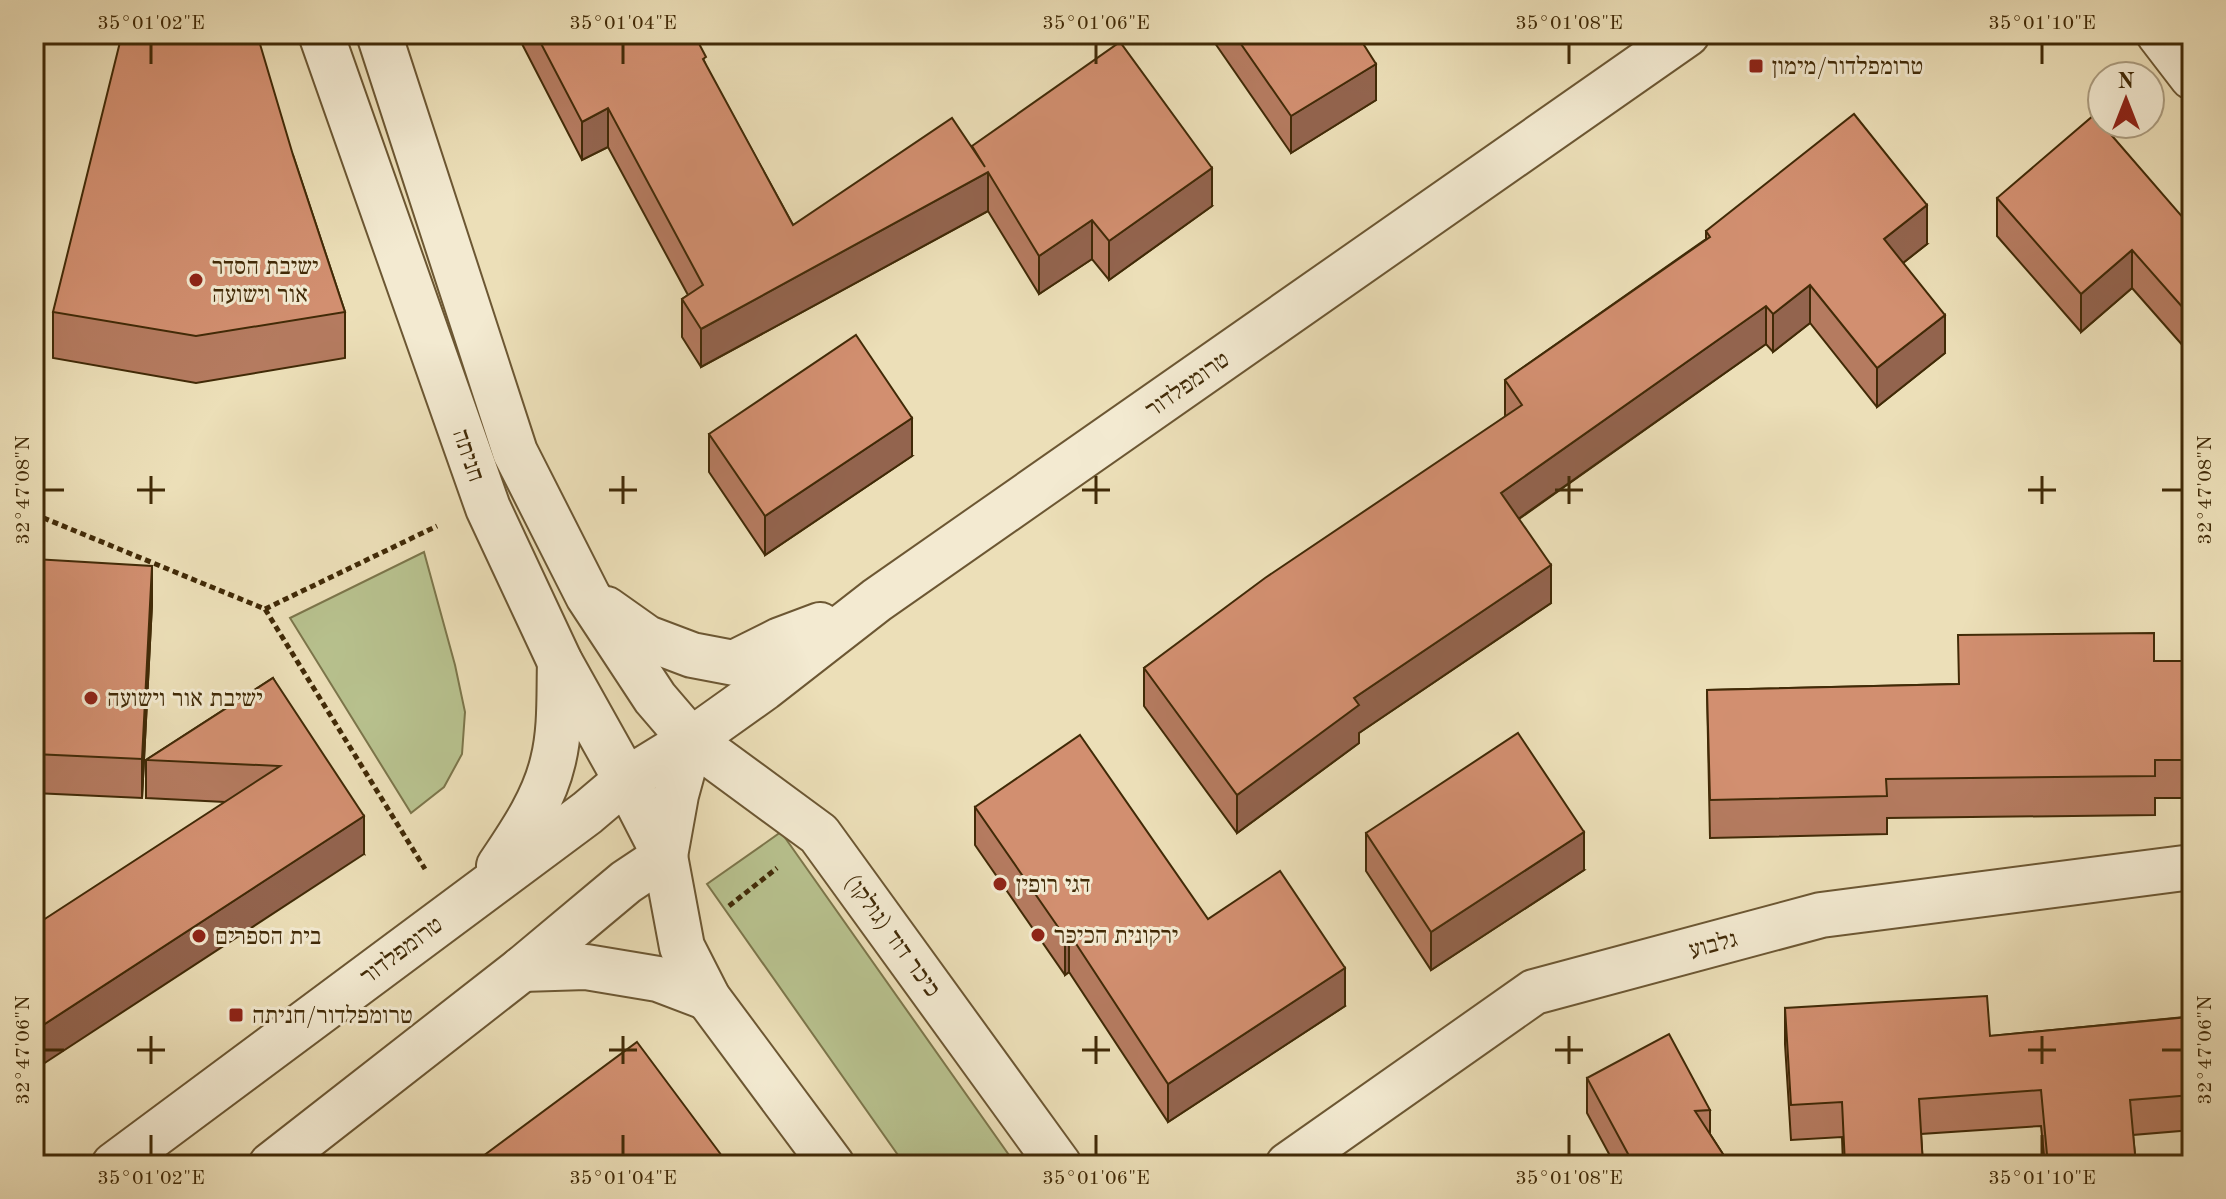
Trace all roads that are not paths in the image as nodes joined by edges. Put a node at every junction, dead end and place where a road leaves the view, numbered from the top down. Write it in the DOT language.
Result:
graph roads {
  1 [pos="321,34"];
  2 [pos="379,34"];
  3 [pos="1687,34"];
  4 [pos="2159,34"];
  5 [pos="2192,77"];
  6 [pos="588,596"];
  7 [pos="877,600"];
  8 [pos="560,662"];
  9 [pos="691,740"];
  10 [pos="626,780"];
  11 [pos="665,856"];
  12 [pos="2192,867"];
  13 [pos="482,891"];
  14 [pos="522,969"];
  15 [pos="708,998"];
  16 [pos="114,1165"];
  17 [pos="271,1165"];
  18 [pos="832,1165"];
  19 [pos="1059,1165"];
  20 [pos="1288,1165"];
  1 -- 8 [label="street, חניתה"];
  2 -- 6 [label="street, חניתה"];
  3 -- 7 [label="street, טרומפלדור"];
  4 -- 5 [label="street"];
  6 -- 7 [label="street"];
  6 -- 9 [label="street, חניתה"];
  7 -- 9 [label="street, טרומפלדור"];
  8 -- 10 [label="street, חניתה"];
  8 -- 13 [label="street"];
  9 -- 10 [label="street, טרומפלדור"];
  9 -- 11 [label="street"];
  9 -- 19 [label="street, כיכר דוד (גולקו)"];
  10 -- 11 [label="street, חניתה"];
  10 -- 13 [label="street, טרומפלדור"];
  11 -- 14 [label="street"];
  11 -- 15 [label="street"];
  12 -- 20 [label="street, גלבוע"];
  13 -- 16 [label="street, טרומפלדור"];
  14 -- 15 [label="street"];
  14 -- 17 [label="street"];
  15 -- 18 [label="street"];
}
